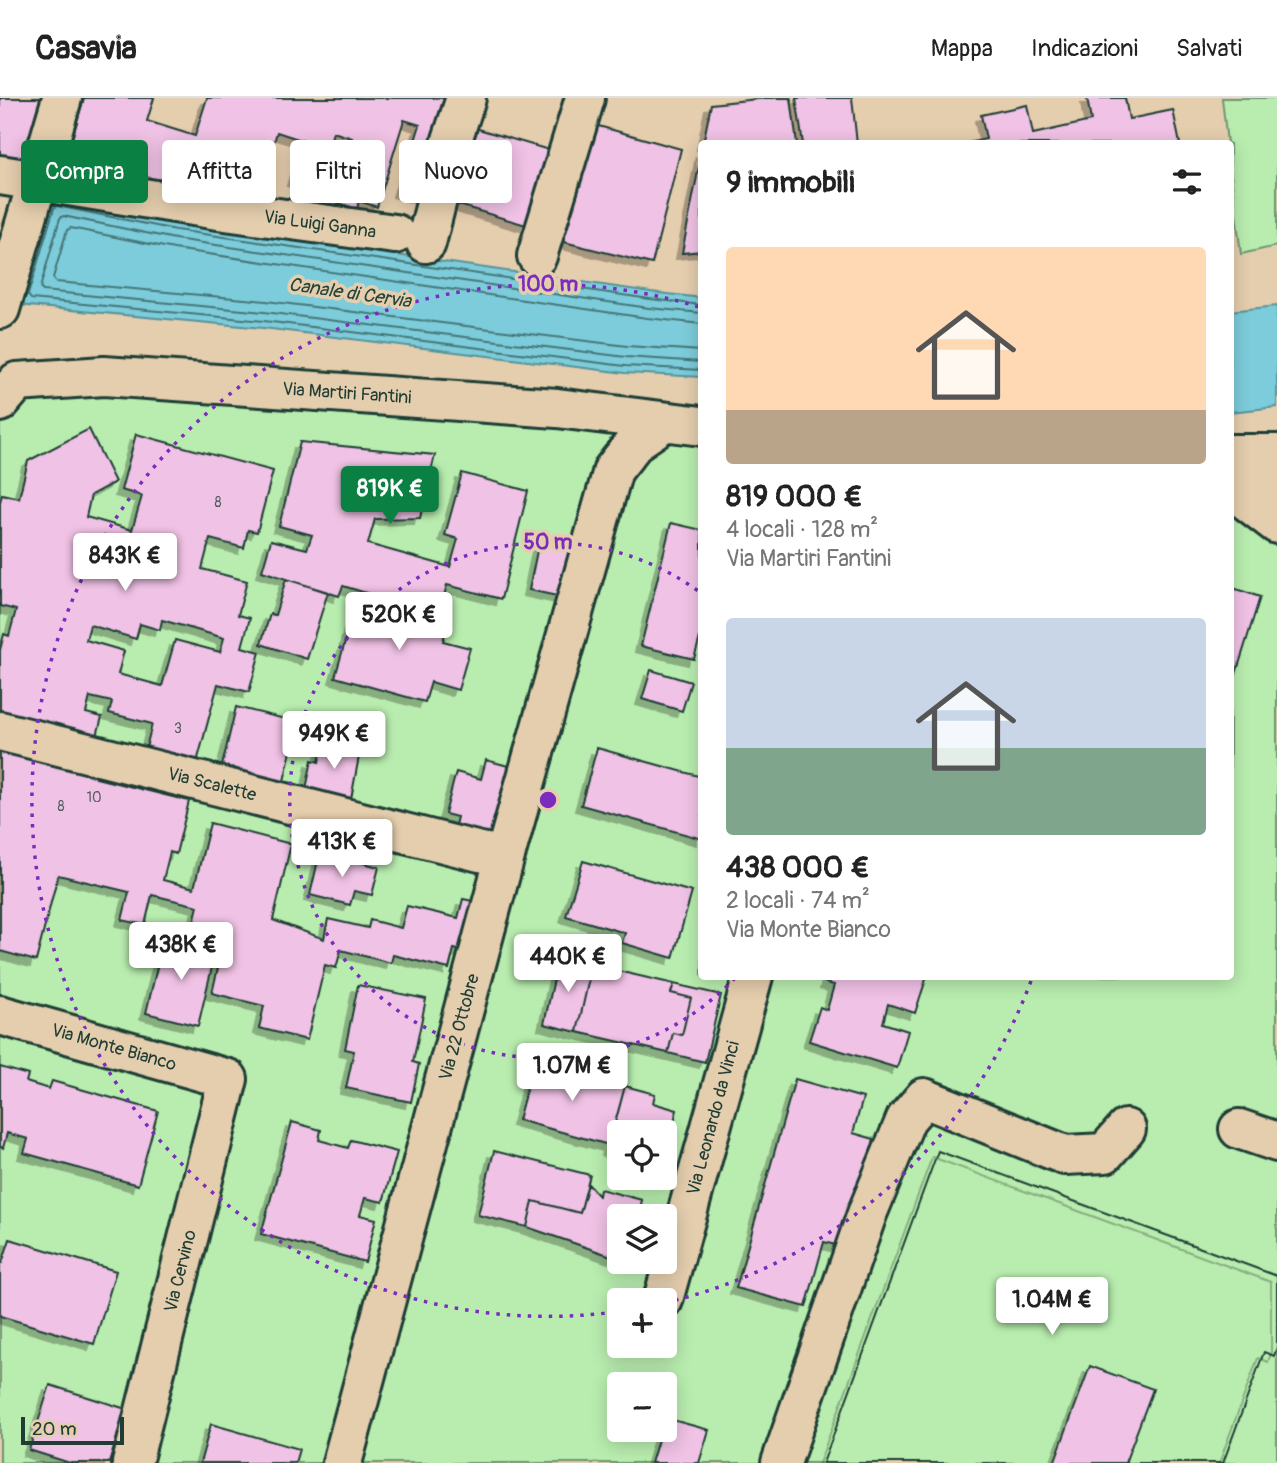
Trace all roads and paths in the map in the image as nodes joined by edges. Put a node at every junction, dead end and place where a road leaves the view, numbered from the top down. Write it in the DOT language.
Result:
graph roads {
  1 [pos="62,98"];
  2 [pos="466,98"];
  3 [pos="585,98"];
  4 [pos="50,140"];
  5 [pos="0,176"];
  6 [pos="21,178"];
  7 [pos="148,198"];
  8 [pos="31,203"];
  9 [pos="537,256"];
  10 [pos="0,309"];
  11 [pos="0,402"];
  12 [pos="557,408"];
  13 [pos="664,422"];
  14 [pos="698,426"];
  15 [pos="1234,454"];
  16 [pos="1277,454"];
  17 [pos="612,470"];
  18 [pos="1234,476"];
  19 [pos="1277,485"];
  20 [pos="1234,491"];
  21 [pos="1277,524"];
  22 [pos="0,731"];
  23 [pos="505,856"];
  24 [pos="752,980"];
  25 [pos="0,1015"];
  26 [pos="228,1079"];
  27 [pos="1126,1129"];
  28 [pos="1239,1129"];
  29 [pos="1277,1142"];
  30 [pos="666,1288"];
  31 [pos="131,1463"];
  32 [pos="342,1463"];
  33 [pos="781,1463"];
  1 -- 4 [label="street"];
  2 -- 7 [label="street, Via Luigi Ganna"];
  3 -- 9 [label="street"];
  5 -- 6 [label="street, Via Luigi Ganna"];
  8 -- 10 [label="street"];
  11 -- 12 [label="street, Via Martiri Fantini"];
  12 -- 13 [label="street, Via Martiri Fantini"];
  12 -- 17 [label="street"];
  13 -- 14 [label="street, Via Martiri Fantini"];
  13 -- 17 [label="street, Via 22 Ottobre"];
  15 -- 16 [label="street"];
  17 -- 23 [label="street, Via 22 Ottobre"];
  18 -- 19 [label="street"];
  20 -- 21 [label="street"];
  22 -- 23 [label="street, Via Scalette"];
  23 -- 32 [label="street, Via 22 Ottobre"];
  24 -- 30 [label="street, Via Leonardo da Vinci"];
  25 -- 26 [label="street, Via Monte Bianco"];
  26 -- 31 [label="street, Via Cervino"];
  27 -- 33 [label="street"];
  28 -- 29 [label="street"];
}
